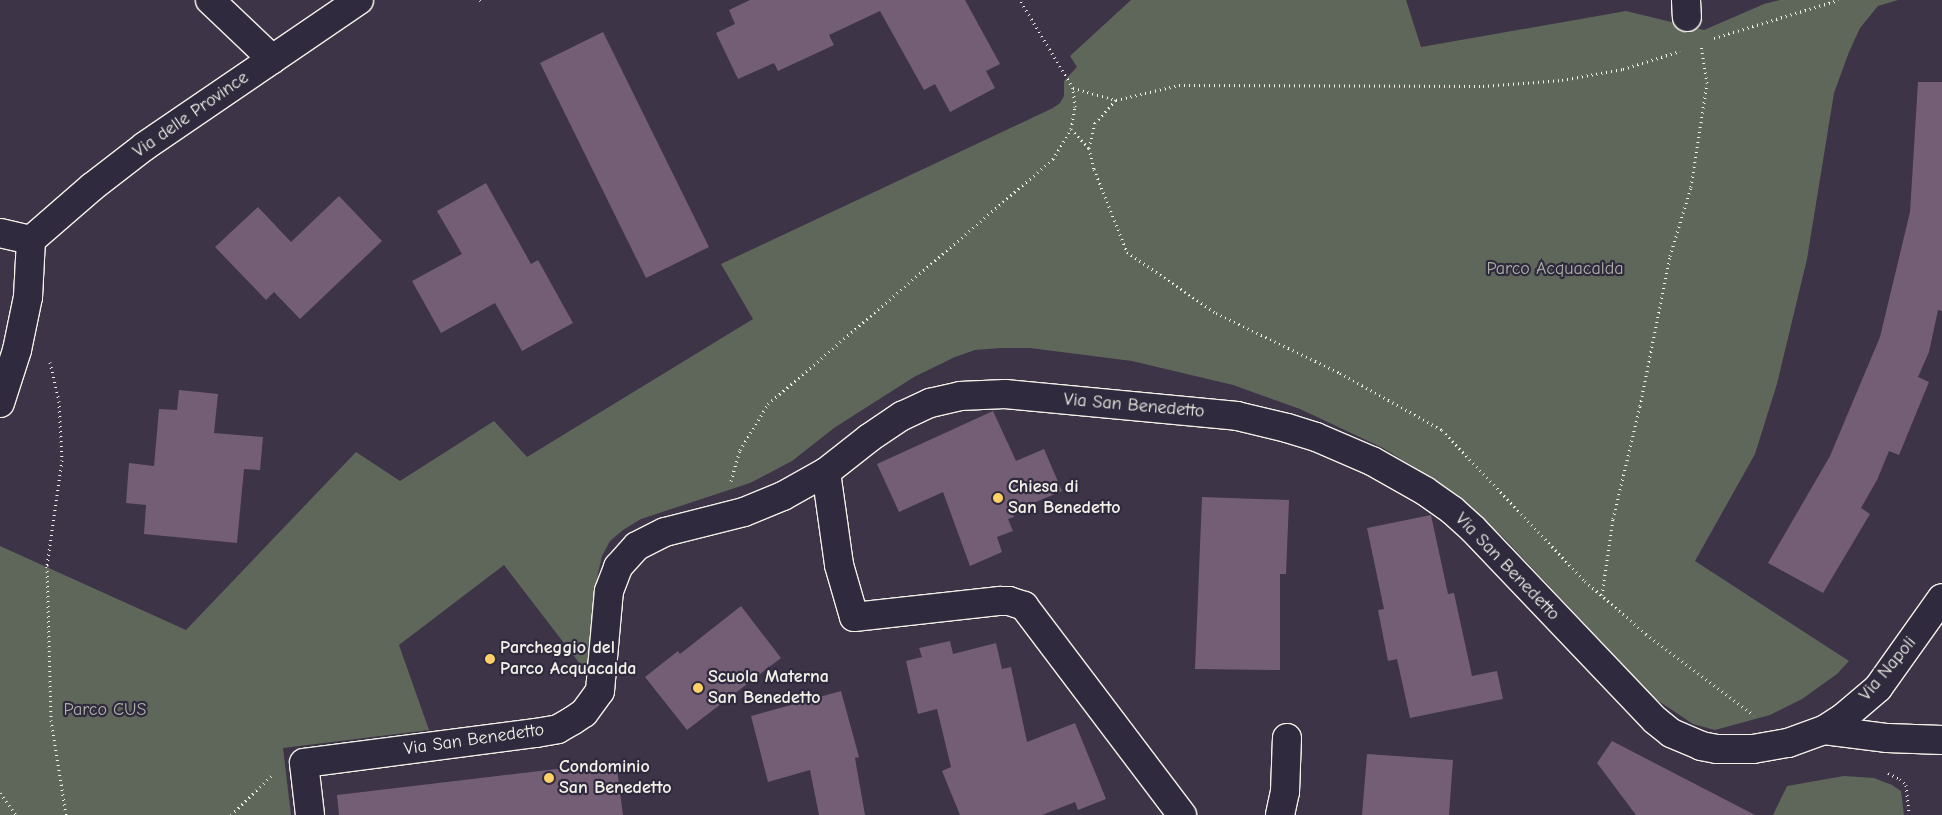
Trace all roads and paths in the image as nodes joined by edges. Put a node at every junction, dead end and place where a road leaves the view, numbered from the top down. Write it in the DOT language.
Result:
graph roads {
  1 [pos="210,0"];
  2 [pos="1020,0"];
  3 [pos="1838,0"];
  4 [pos="355,1"];
  5 [pos="1687,8"];
  6 [pos="1700,42"];
  7 [pos="272,59"];
  8 [pos="1073,88"];
  9 [pos="1116,100"];
  10 [pos="1071,129"];
  11 [pos="1089,148"];
  12 [pos="0,233"];
  13 [pos="31,240"];
  14 [pos="49,356"];
  15 [pos="0,403"];
  16 [pos="826,472"];
  17 [pos="727,517"];
  18 [pos="1602,596"];
  19 [pos="1942,598"];
  20 [pos="1824,730"];
  21 [pos="1287,738"];
  22 [pos="1942,740"];
  23 [pos="1788,743"];
  24 [pos="304,763"];
  25 [pos="1906,785"];
  26 [pos="0,794"];
  27 [pos="16,815"];
  28 [pos="66,815"];
  29 [pos="231,815"];
  30 [pos="310,815"];
  31 [pos="1182,815"];
  32 [pos="1280,815"];
  33 [pos="1909,815"];
  1 -- 7 [label="street"];
  2 -- 8 [label="path"];
  3 -- 6 [label="path"];
  4 -- 7 [label="street, Via delle Province"];
  5 -- 6 [label="path"];
  6 -- 9 [label="path"];
  6 -- 18 [label="path"];
  7 -- 13 [label="street, Via delle Province"];
  8 -- 9 [label="path"];
  8 -- 10 [label="path"];
  9 -- 11 [label="path"];
  10 -- 11 [label="path"];
  10 -- 17 [label="path"];
  11 -- 18 [label="path"];
  12 -- 13 [label="street"];
  13 -- 15 [label="street"];
  14 -- 28 [label="path"];
  16 -- 17 [label="street, Via San Benedetto"];
  16 -- 23 [label="street, Via San Benedetto"];
  16 -- 31 [label="street"];
  17 -- 24 [label="street, Via San Benedetto"];
  18 -- 23 [label="path"];
  19 -- 20 [label="street, Via Napoli"];
  20 -- 22 [label="street, Via San Benedetto"];
  20 -- 23 [label="street, Via San Benedetto"];
  21 -- 32 [label="street"];
  24 -- 29 [label="path"];
  24 -- 30 [label="street"];
  25 -- 33 [label="path"];
  26 -- 27 [label="path"];
}
